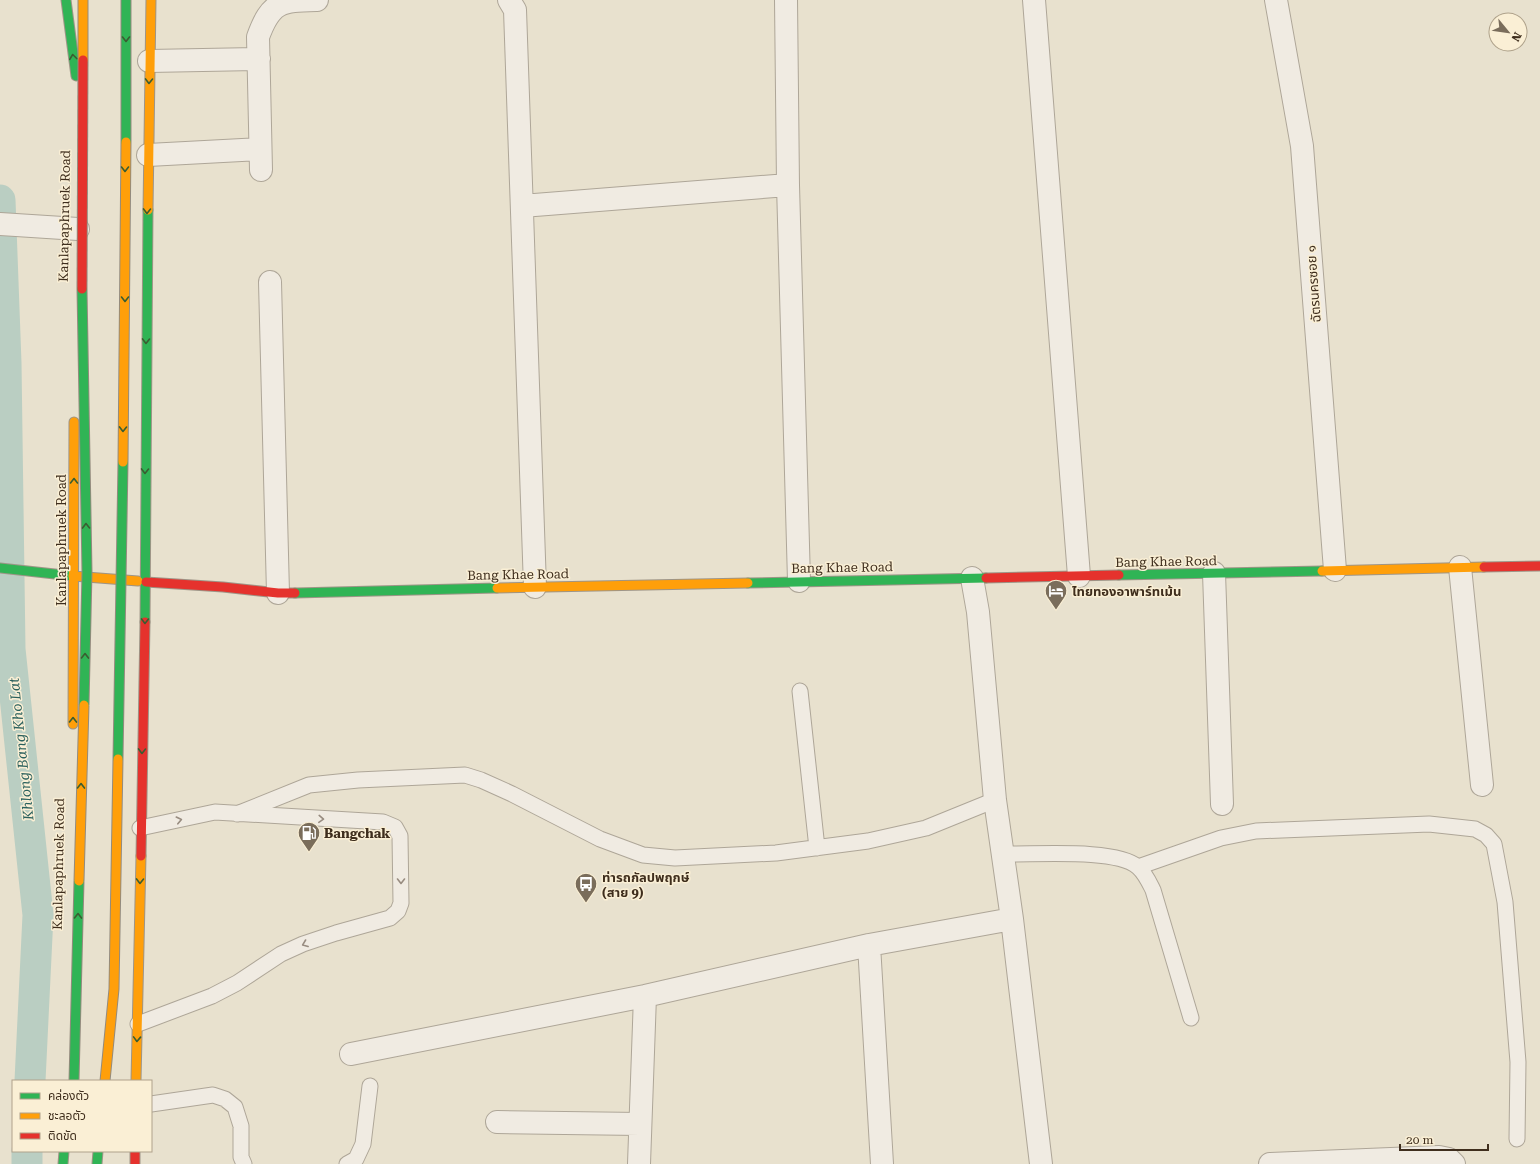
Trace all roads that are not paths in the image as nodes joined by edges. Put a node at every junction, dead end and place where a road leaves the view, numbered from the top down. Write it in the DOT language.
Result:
graph roads {
  1 [pos="66,0"];
  2 [pos="83,0"];
  3 [pos="126,0"];
  4 [pos="151,0"];
  5 [pos="317,0"];
  6 [pos="509,0"];
  7 [pos="786,0"];
  8 [pos="1034,0"];
  9 [pos="1276,0"];
  10 [pos="259,59"];
  11 [pos="149,61"];
  12 [pos="260,149"];
  13 [pos="148,155"];
  14 [pos="260,170"];
  15 [pos="788,185"];
  16 [pos="522,206"];
  17 [pos="0,224"];
  18 [pos="78,229"];
  19 [pos="270,282"];
  20 [pos="74,390"];
  21 [pos="74,414"];
  22 [pos="1540,566"];
  23 [pos="0,568"];
  24 [pos="1460,568"];
  25 [pos="1335,570"];
  26 [pos="1214,573"];
  27 [pos="73,576"];
  28 [pos="1079,576"];
  29 [pos="972,578"];
  30 [pos="799,581"];
  31 [pos="146,582"];
  32 [pos="535,587"];
  33 [pos="278,593"];
  34 [pos="800,691"];
  35 [pos="72,733"];
  36 [pos="1482,785"];
  37 [pos="994,800"];
  38 [pos="72,804"];
  39 [pos="1222,804"];
  40 [pos="237,814"];
  41 [pos="140,828"];
  42 [pos="817,848"];
  43 [pos="1003,854"];
  44 [pos="1138,867"];
  45 [pos="1012,919"];
  46 [pos="869,945"];
  47 [pos="645,996"];
  48 [pos="1191,1018"];
  49 [pos="138,1024"];
  50 [pos="351,1054"];
  51 [pos="66,1080"];
  52 [pos="74,1080"];
  53 [pos="105,1080"];
  54 [pos="136,1080"];
  55 [pos="370,1086"];
  56 [pos="152,1104"];
  57 [pos="497,1122"];
  58 [pos="640,1124"];
  59 [pos="1517,1139"];
  60 [pos="64,1152"];
  61 [pos="72,1152"];
  62 [pos="98,1152"];
  63 [pos="135,1152"];
  64 [pos="63,1164"];
  65 [pos="71,1164"];
  66 [pos="97,1164"];
  67 [pos="135,1164"];
  68 [pos="244,1164"];
  69 [pos="348,1164"];
  70 [pos="639,1164"];
  71 [pos="882,1164"];
  72 [pos="1041,1164"];
  73 [pos="1270,1164"];
  74 [pos="1454,1164"];
  18 -- 1 [label="main road, Kanlapaphruek Road, one-way"];
  52 -- 2 [label="main road, Kanlapaphruek Road, one-way, bridge"];
  3 -- 53 [label="main road, one-way, bridge"];
  4 -- 11 [label="main road"];
  5 -- 10 [label="street"];
  6 -- 16 [label="street"];
  7 -- 15 [label="street"];
  8 -- 28 [label="street"];
  9 -- 25 [label="street, ฉัตรนครซอย ๑"];
  10 -- 11 [label="street"];
  10 -- 12 [label="street"];
  11 -- 13 [label="main road, one-way"];
  12 -- 13 [label="street"];
  12 -- 14 [label="street"];
  13 -- 31 [label="main road, one-way"];
  15 -- 16 [label="street"];
  15 -- 30 [label="street"];
  16 -- 32 [label="street"];
  17 -- 18 [label="street"];
  18 -- 20 [label="main road, Kanlapaphruek Road"];
  19 -- 33 [label="street"];
  27 -- 21 [label="main road, Kanlapaphruek Road, one-way"];
  22 -- 24 [label="main road, Bang Khae Road"];
  23 -- 27 [label="main road, Bang Khae Road"];
  24 -- 25 [label="main road, Bang Khae Road"];
  24 -- 36 [label="street"];
  25 -- 26 [label="main road, Bang Khae Road"];
  26 -- 28 [label="main road, Bang Khae Road"];
  26 -- 39 [label="street"];
  27 -- 31 [label="main road, Bang Khae Road"];
  35 -- 27 [label="main road, Kanlapaphruek Road, one-way"];
  28 -- 29 [label="main road, Bang Khae Road"];
  29 -- 30 [label="main road, Bang Khae Road"];
  29 -- 37 [label="street"];
  30 -- 32 [label="main road, Bang Khae Road"];
  31 -- 33 [label="main road, Bang Khae Road"];
  31 -- 41 [label="main road, one-way"];
  32 -- 33 [label="main road, Bang Khae Road"];
  34 -- 42 [label="lane"];
  37 -- 42 [label="lane"];
  37 -- 43 [label="street"];
  38 -- 51 [label="main road, Kanlapaphruek Road"];
  41 -- 40 [label="lane, one-way"];
  40 -- 42 [label="lane"];
  40 -- 49 [label="lane, one-way"];
  41 -- 49 [label="main road, one-way"];
  43 -- 44 [label="lane"];
  43 -- 45 [label="street"];
  44 -- 48 [label="lane"];
  44 -- 59 [label="lane"];
  45 -- 46 [label="street"];
  45 -- 72 [label="street"];
  46 -- 47 [label="street"];
  46 -- 71 [label="street"];
  47 -- 50 [label="street"];
  47 -- 58 [label="street"];
  49 -- 54 [label="main road, one-way"];
  55 -- 69 [label="lane"];
  56 -- 68 [label="lane"];
  57 -- 58 [label="street"];
  58 -- 70 [label="street"];
  60 -- 64 [label="main road"];
  61 -- 65 [label="main road"];
  62 -- 66 [label="main road"];
  63 -- 67 [label="main road"];
  73 -- 74 [label="street"];
}
